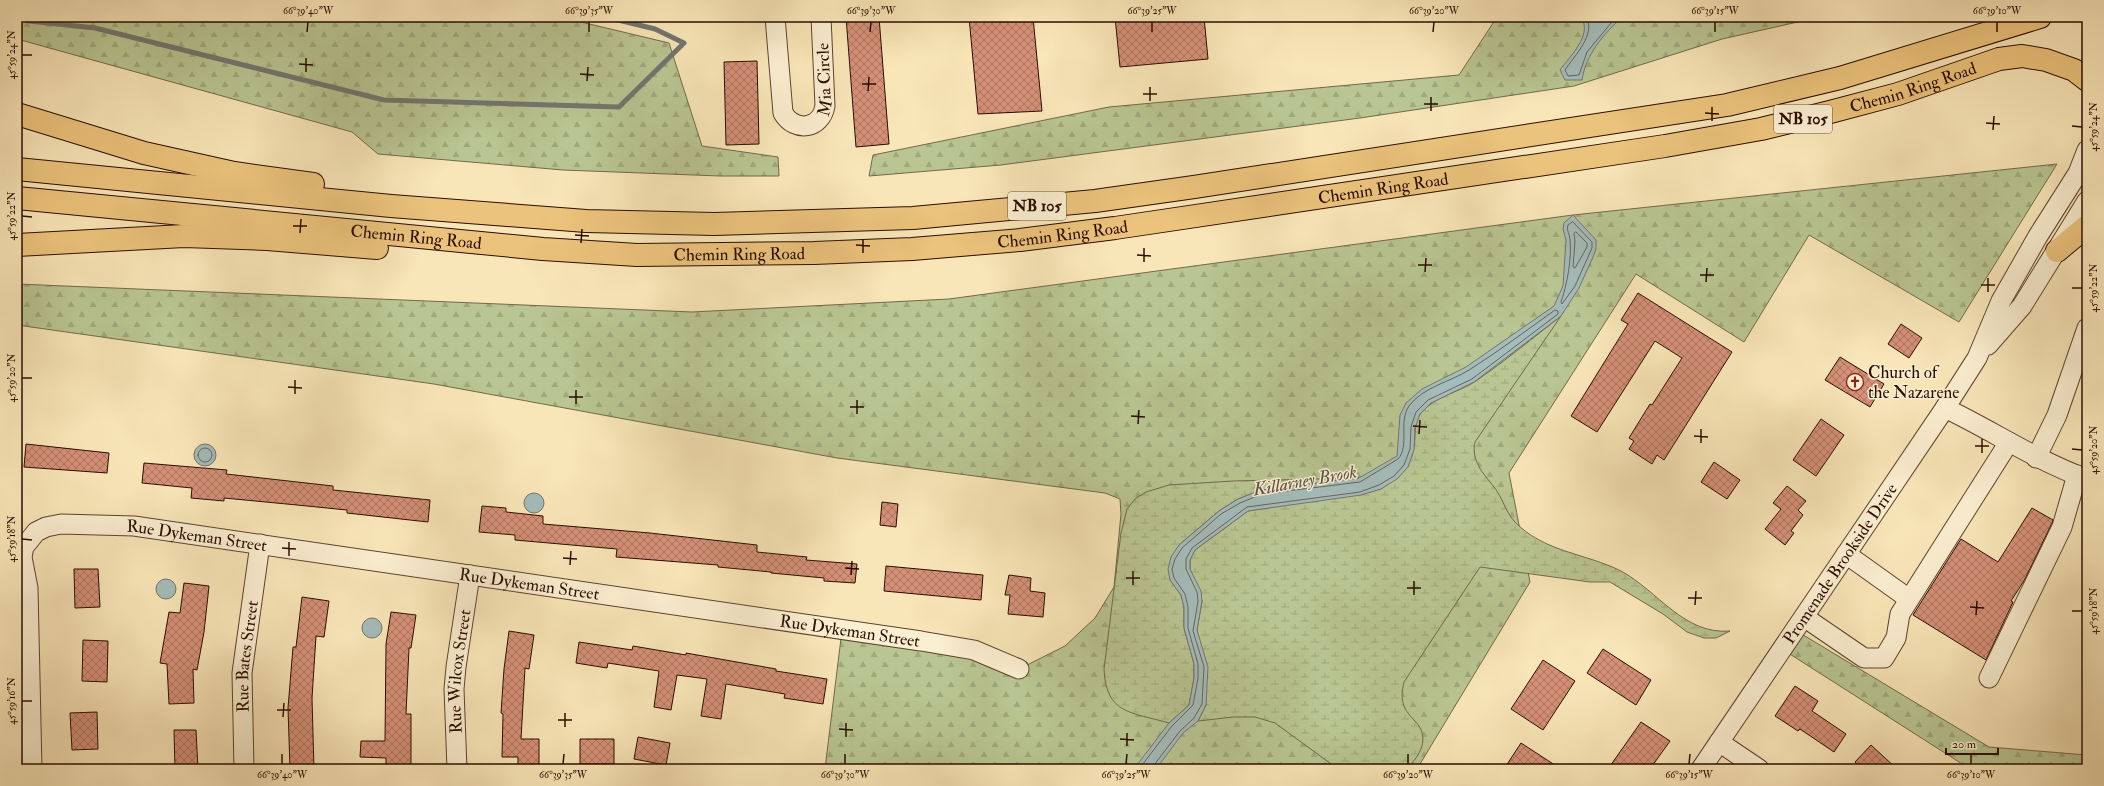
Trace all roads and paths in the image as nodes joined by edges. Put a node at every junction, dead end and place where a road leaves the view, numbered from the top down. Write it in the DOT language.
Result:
graph roads {
  1 [pos="775,17"];
  2 [pos="820,17"];
  3 [pos="2040,17"];
  4 [pos="2087,80"];
  5 [pos="17,114"];
  6 [pos="2087,150"];
  7 [pos="17,169"];
  8 [pos="17,198"];
  9 [pos="2087,201"];
  10 [pos="586,221"];
  11 [pos="2087,226"];
  12 [pos="17,245"];
  13 [pos="543,249"];
  14 [pos="2057,251"];
  15 [pos="2087,328"];
  16 [pos="1977,358"];
  17 [pos="1945,408"];
  18 [pos="2009,442"];
  19 [pos="2036,458"];
  20 [pos="2082,477"];
  21 [pos="260,544"];
  22 [pos="1846,554"];
  23 [pos="470,575"];
  24 [pos="1910,599"];
  25 [pos="1804,617"];
  26 [pos="1019,669"];
  27 [pos="1989,678"];
  28 [pos="24,684"];
  29 [pos="1719,742"];
  30 [pos="32,769"];
  31 [pos="244,769"];
  32 [pos="457,769"];
  33 [pos="1701,769"];
  34 [pos="1759,769"];
  1 -- 2 [label="street, Mia Circle"];
  3 -- 10 [label="highway, Chemin Ring Road / NB 105"];
  4 -- 13 [label="highway, Chemin Ring Road / NB 105"];
  5 -- 10 [label="highway"];
  6 -- 16 [label="street, Promenade Brookside Drive"];
  7 -- 10 [label="highway, Chemin Ring Road / NB 105"];
  8 -- 13 [label="highway, Chemin Ring Road / NB 105"];
  9 -- 14 [label="street, Promenade Brookside Drive"];
  11 -- 14 [label="highway"];
  12 -- 13 [label="highway"];
  14 -- 16 [label="street, Promenade Brookside Drive"];
  15 -- 19 [label="street"];
  16 -- 17 [label="street, Promenade Brookside Drive"];
  17 -- 18 [label="street"];
  17 -- 22 [label="street, Promenade Brookside Drive"];
  18 -- 19 [label="street"];
  18 -- 24 [label="street"];
  19 -- 20 [label="street"];
  20 -- 27 [label="street"];
  21 -- 23 [label="street, Rue Dykeman Street"];
  21 -- 28 [label="street, Rue Dykeman Street"];
  21 -- 31 [label="street, Rue Bates Street"];
  22 -- 24 [label="street"];
  22 -- 25 [label="street, Promenade Brookside Drive"];
  23 -- 26 [label="street, Rue Dykeman Street"];
  23 -- 32 [label="street, Rue Wilcox Street"];
  24 -- 25 [label="street"];
  25 -- 29 [label="street, Promenade Brookside Drive"];
  28 -- 30 [label="street"];
  29 -- 33 [label="street, Promenade Brookside Drive"];
  29 -- 34 [label="street"];
}
